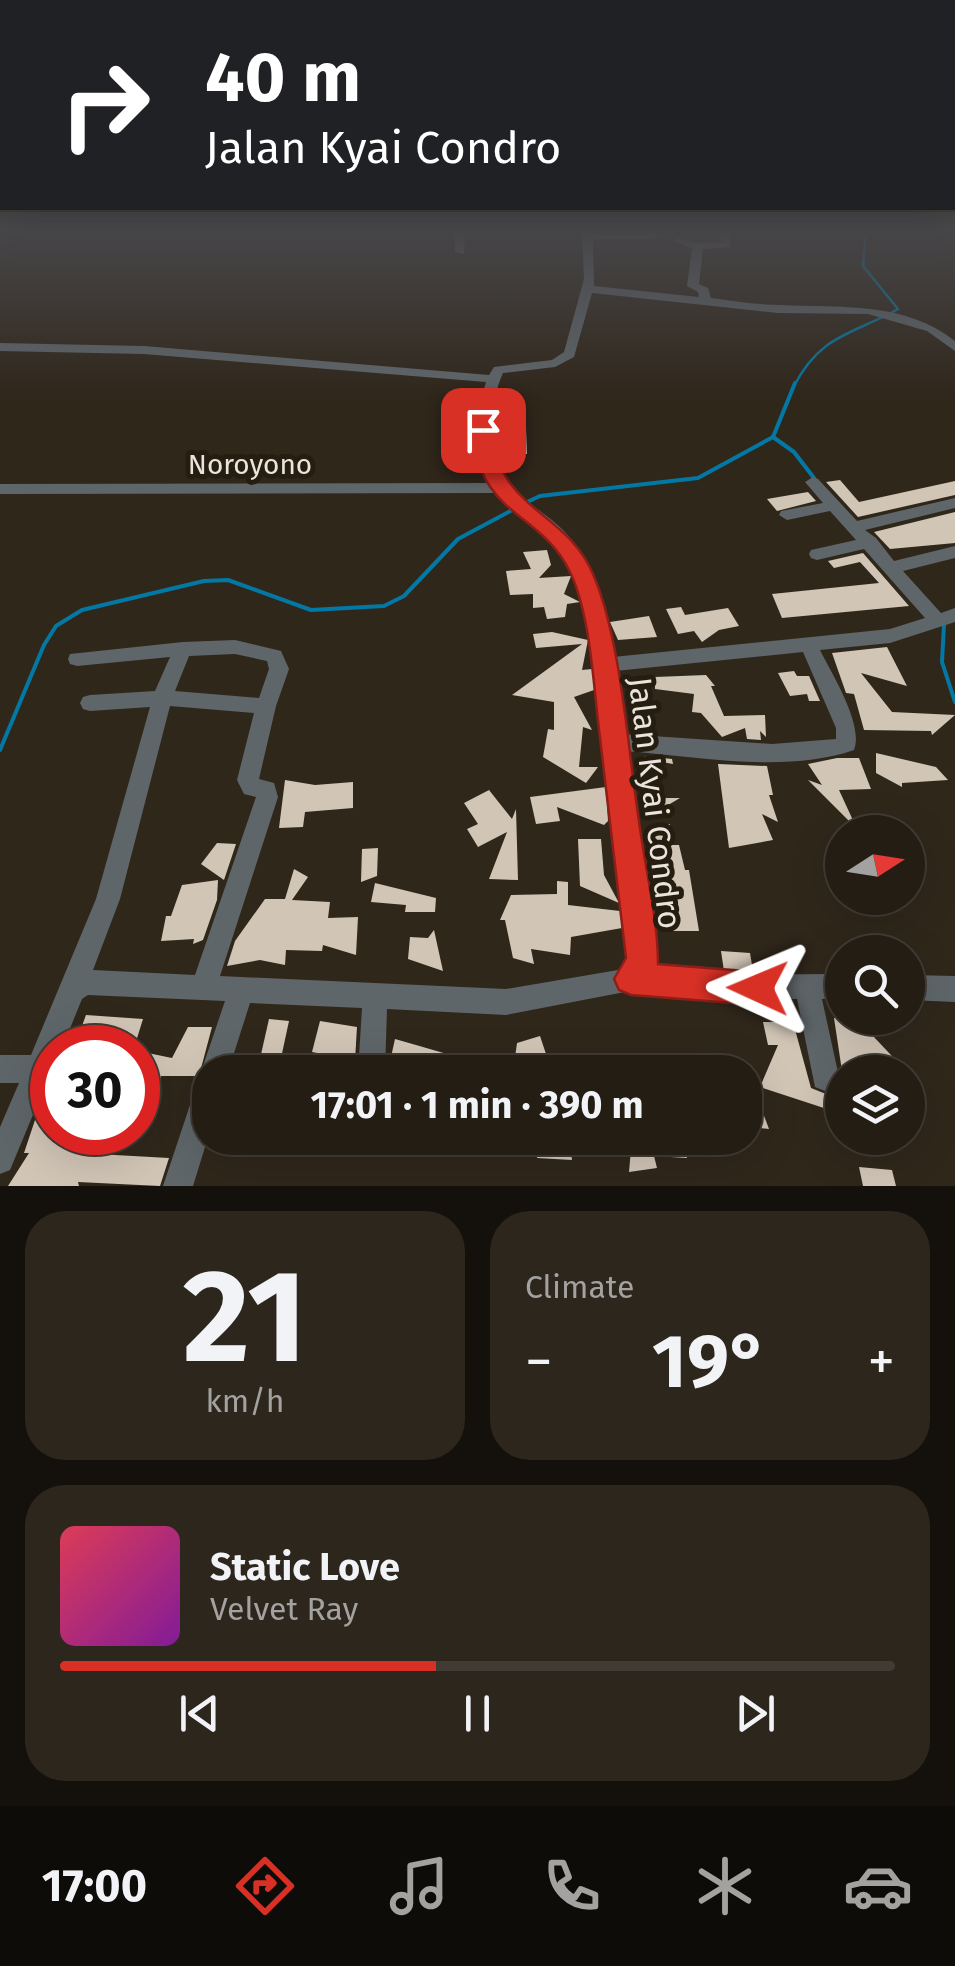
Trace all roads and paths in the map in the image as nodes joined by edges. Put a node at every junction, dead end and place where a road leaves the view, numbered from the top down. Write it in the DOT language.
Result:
graph roads {
  1 [pos="588,285"];
  2 [pos="693,285"];
  3 [pos="587,289"];
  4 [pos="706,302"];
  5 [pos="0,347"];
  6 [pos="955,347"];
  7 [pos="493,379"];
  8 [pos="813,482"];
  9 [pos="0,489"];
  10 [pos="512,500"];
  11 [pos="955,503"];
  12 [pos="835,505"];
  13 [pos="787,515"];
  14 [pos="862,531"];
  15 [pos="955,552"];
  16 [pos="816,554"];
  17 [pos="898,566"];
  18 [pos="944,619"];
  19 [pos="808,643"];
  20 [pos="183,649"];
  21 [pos="77,658"];
  22 [pos="604,665"];
  23 [pos="162,698"];
  24 [pos="90,703"];
  25 [pos="266,706"];
  26 [pos="613,742"];
  27 [pos="631,979"];
  28 [pos="204,985"];
  29 [pos="808,986"];
  30 [pos="825,986"];
  31 [pos="925,988"];
  32 [pos="242,989"];
  33 [pos="955,989"];
  34 [pos="73,990"];
  35 [pos="376,997"];
  36 [pos="57,1025"];
  37 [pos="221,1055"];
  38 [pos="373,1055"];
  39 [pos="0,1068"];
  40 [pos="30,1069"];
  41 [pos="825,1076"];
  42 [pos="30,1084"];
  43 [pos="192,1143"];
  44 [pos="0,1160"];
  45 [pos="178,1186"];
  1 -- 3 [label="street"];
  2 -- 4 [label="street"];
  3 -- 4 [label="street"];
  3 -- 7 [label="street"];
  4 -- 6 [label="street"];
  5 -- 7 [label="street"];
  7 -- 10 [label="street, Jalan Kyai Condro"];
  8 -- 12 [label="street"];
  9 -- 10 [label="street, Noroyono"];
  10 -- 22 [label="street, Jalan Kyai Condro"];
  11 -- 14 [label="street"];
  12 -- 13 [label="street"];
  12 -- 14 [label="street"];
  14 -- 16 [label="street"];
  14 -- 17 [label="street"];
  15 -- 17 [label="street"];
  17 -- 18 [label="street"];
  18 -- 19 [label="street"];
  19 -- 22 [label="street"];
  19 -- 26 [label="street"];
  20 -- 21 [label="street"];
  20 -- 23 [label="street"];
  20 -- 25 [label="street"];
  22 -- 26 [label="street, Jalan Kyai Condro"];
  23 -- 24 [label="street"];
  23 -- 25 [label="street"];
  23 -- 34 [label="street"];
  25 -- 28 [label="street"];
  26 -- 27 [label="street, Jalan Kyai Condro"];
  27 -- 29 [label="street"];
  27 -- 35 [label="street"];
  28 -- 32 [label="street"];
  28 -- 34 [label="street"];
  29 -- 30 [label="street"];
  29 -- 41 [label="street"];
  31 -- 33 [label="street"];
  32 -- 35 [label="street"];
  32 -- 37 [label="street"];
  34 -- 36 [label="street"];
  35 -- 38 [label="street"];
  39 -- 40 [label="street"];
  42 -- 44 [label="street"];
  43 -- 45 [label="street"];
}
